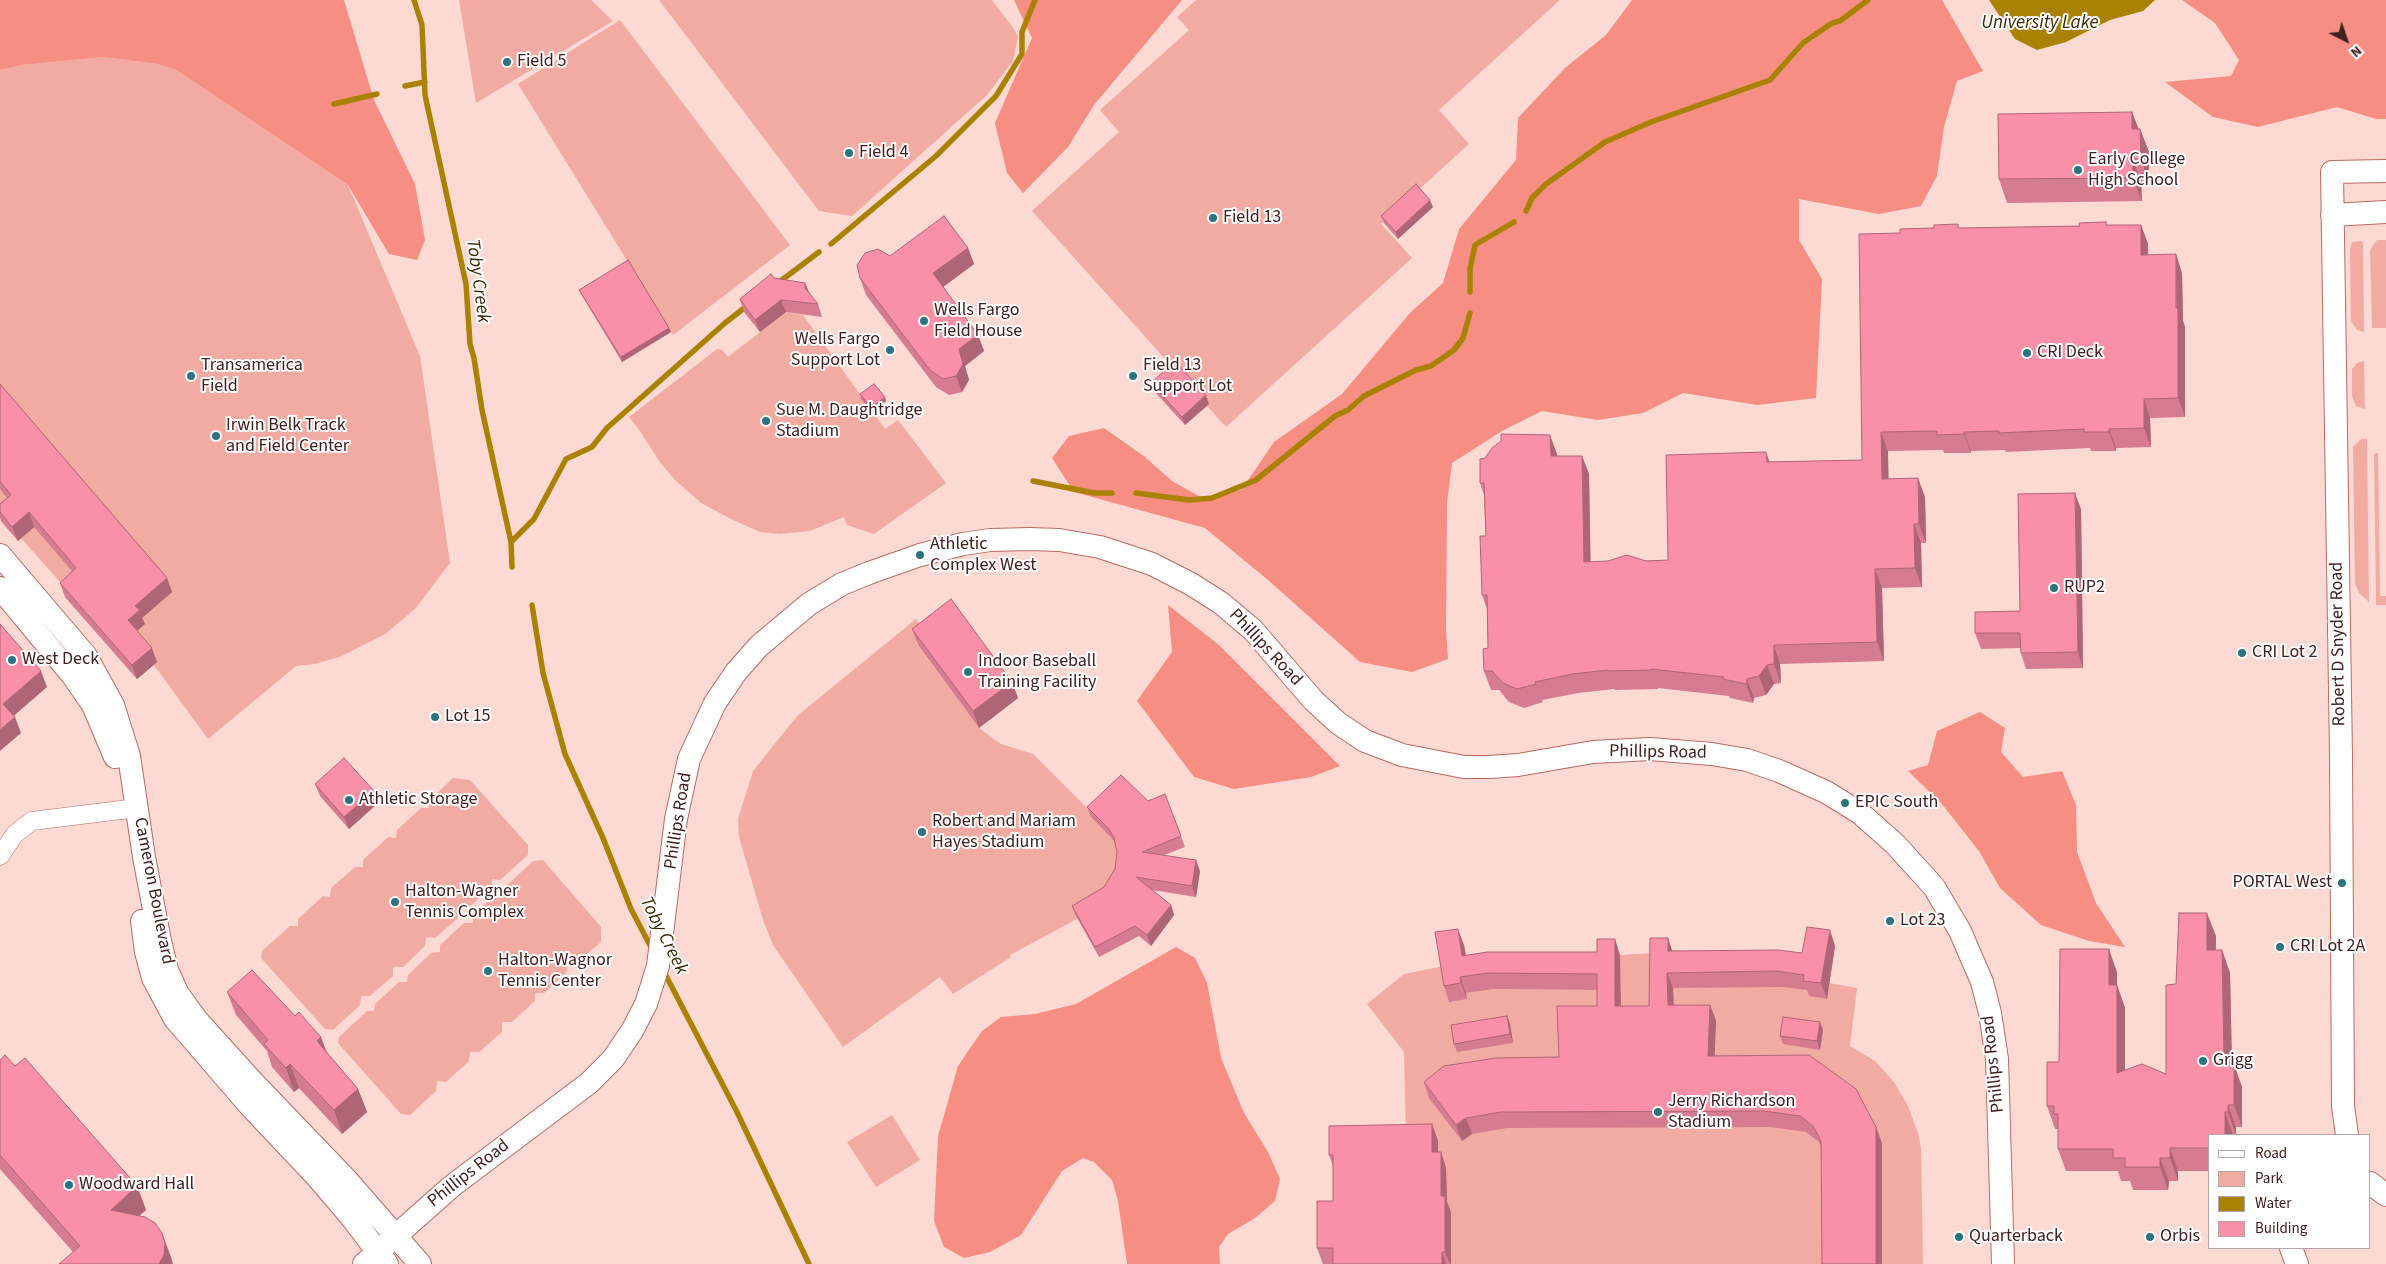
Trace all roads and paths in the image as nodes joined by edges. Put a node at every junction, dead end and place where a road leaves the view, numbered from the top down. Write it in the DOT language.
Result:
graph roads {
  1 [pos="2386,171"];
  2 [pos="2386,212"];
  3 [pos="2332,214"];
  4 [pos="0,555"];
  5 [pos="0,588"];
  6 [pos="131,809"];
  7 [pos="0,856"];
  8 [pos="2344,1129"];
  9 [pos="396,1235"];
  10 [pos="2291,1249"];
  11 [pos="376,1260"];
  12 [pos="420,1264"];
  13 [pos="2003,1264"];
  14 [pos="2297,1264"];
  1 -- 3 [label="street, Robert D Snyder Road"];
  2 -- 3 [label="street"];
  3 -- 8 [label="street, Robert D Snyder Road"];
  4 -- 6 [label="street, Cameron Boulevard"];
  5 -- 6 [label="street, Cameron Boulevard"];
  6 -- 7 [label="street"];
  6 -- 9 [label="street, Cameron Boulevard"];
  6 -- 11 [label="street, Cameron Boulevard"];
  9 -- 11 [label="street, Phillips Road"];
  9 -- 12 [label="street, Cameron Boulevard"];
  9 -- 13 [label="street, Phillips Road"];
  10 -- 14 [label="street"];
}
